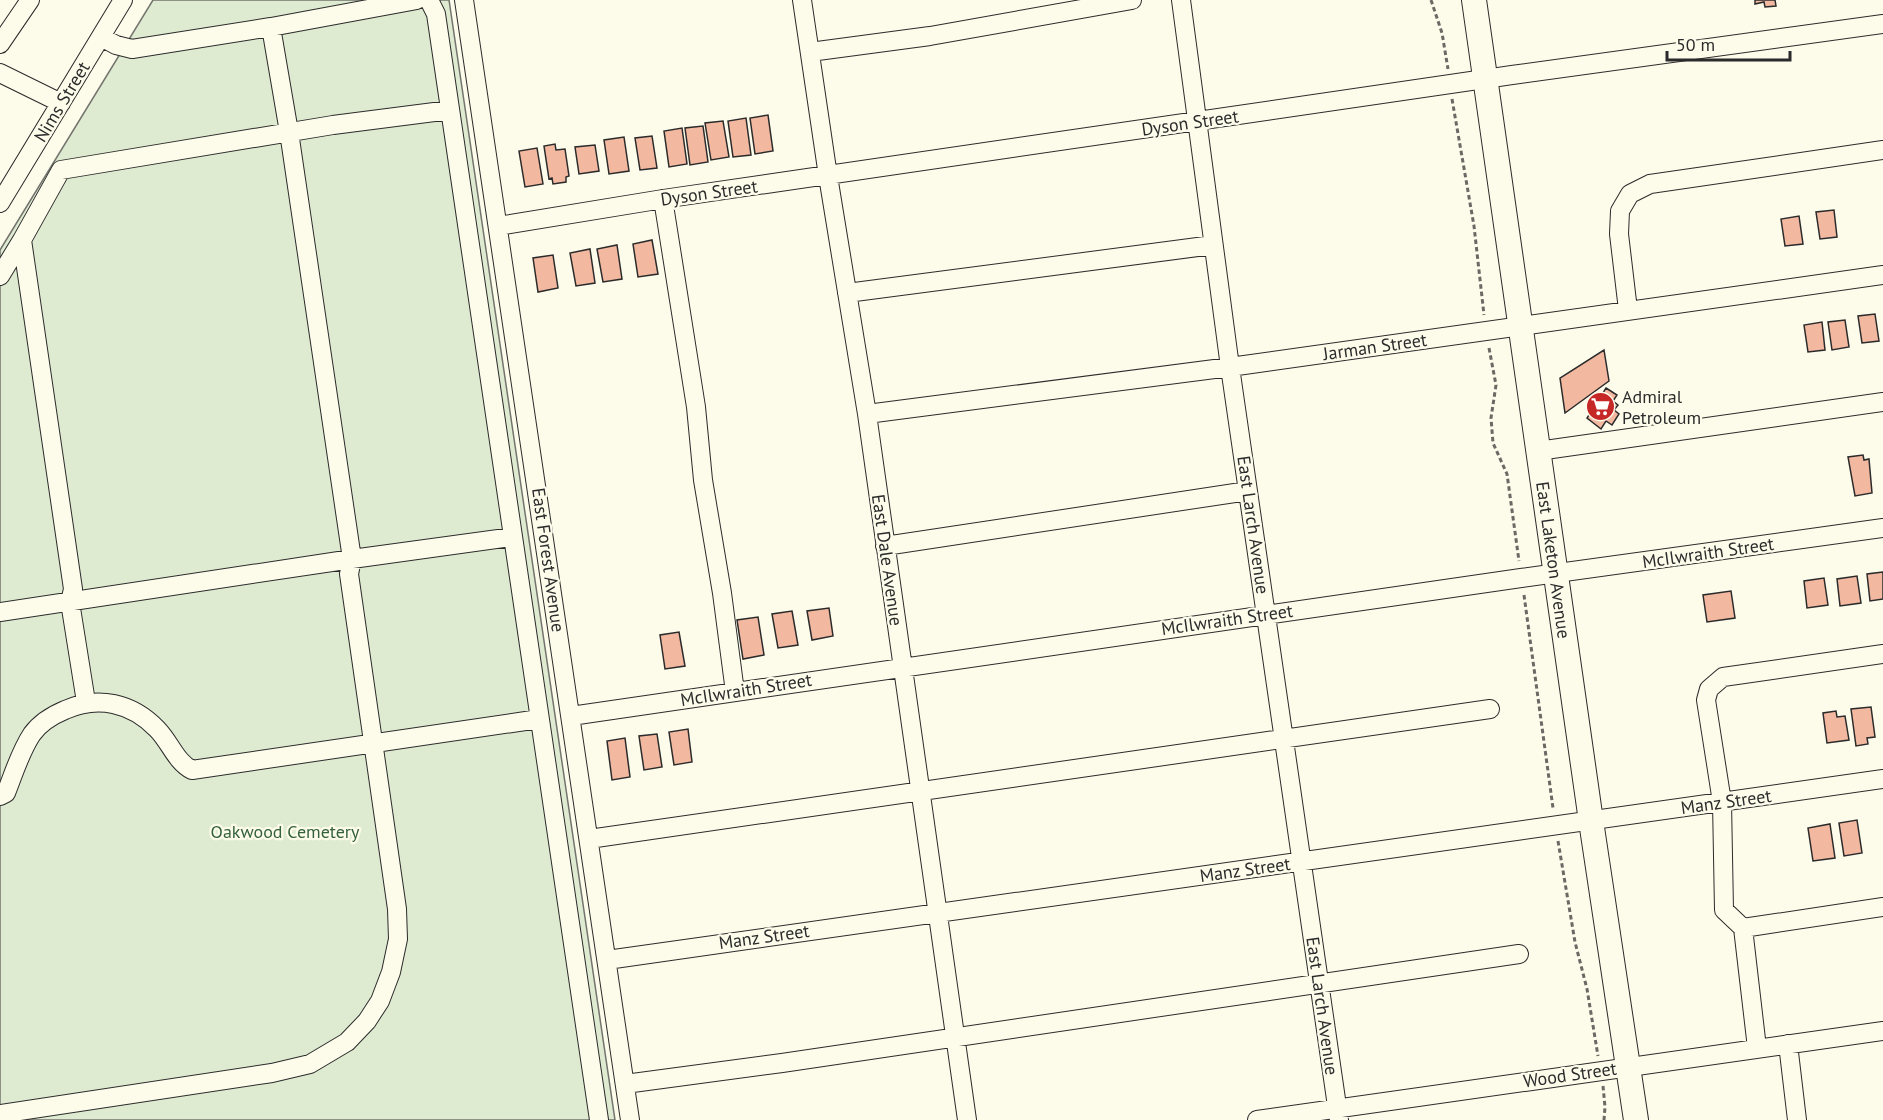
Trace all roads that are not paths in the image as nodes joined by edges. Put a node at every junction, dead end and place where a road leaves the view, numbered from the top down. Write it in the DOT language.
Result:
graph roads {
  1 [pos="30,0"];
  2 [pos="123,0"];
  3 [pos="417,0"];
  4 [pos="429,0"];
  5 [pos="464,0"];
  6 [pos="802,0"];
  7 [pos="1132,0"];
  8 [pos="1181,0"];
  9 [pos="1474,0"];
  10 [pos="1883,24"];
  11 [pos="271,27"];
  12 [pos="101,37"];
  13 [pos="0,44"];
  14 [pos="810,52"];
  15 [pos="0,73"];
  16 [pos="1485,79"];
  17 [pos="61,103"];
  18 [pos="450,110"];
  19 [pos="1196,122"];
  20 [pos="289,132"];
  21 [pos="1883,150"];
  22 [pos="828,176"];
  23 [pos="663,199"];
  24 [pos="0,203"];
  25 [pos="498,226"];
  26 [pos="22,240"];
  27 [pos="1213,245"];
  28 [pos="1883,275"];
  29 [pos="0,276"];
  30 [pos="847,293"];
  31 [pos="1628,310"];
  32 [pos="1519,325"];
  33 [pos="1230,367"];
  34 [pos="1883,402"];
  35 [pos="867,414"];
  36 [pos="1538,451"];
  37 [pos="1248,491"];
  38 [pos="1883,528"];
  39 [pos="512,537"];
  40 [pos="885,546"];
  41 [pos="352,559"];
  42 [pos="1556,574"];
  43 [pos="70,602"];
  44 [pos="0,612"];
  45 [pos="1266,614"];
  46 [pos="1883,654"];
  47 [pos="902,666"];
  48 [pos="735,692"];
  49 [pos="86,702"];
  50 [pos="1490,709"];
  51 [pos="571,716"];
  52 [pos="539,719"];
  53 [pos="1284,740"];
  54 [pos="374,744"];
  55 [pos="1883,779"];
  56 [pos="919,790"];
  57 [pos="0,796"];
  58 [pos="1722,802"];
  59 [pos="1591,821"];
  60 [pos="589,839"];
  61 [pos="1301,862"];
  62 [pos="1883,907"];
  63 [pos="936,912"];
  64 [pos="1743,928"];
  65 [pos="1519,954"];
  66 [pos="607,960"];
  67 [pos="1319,983"];
  68 [pos="1883,1031"];
  69 [pos="955,1036"];
  70 [pos="1788,1044"];
  71 [pos="1757,1048"];
  72 [pos="1629,1067"];
  73 [pos="625,1084"];
  74 [pos="0,1114"];
  75 [pos="1338,1114"];
  76 [pos="599,1120"];
  77 [pos="630,1120"];
  78 [pos="967,1120"];
  79 [pos="1257,1120"];
  80 [pos="1636,1120"];
  81 [pos="1797,1120"];
  1 -- 13 [label="street"];
  2 -- 12 [label="street, Nims Street"];
  3 -- 11 [label="street"];
  4 -- 18 [label="street"];
  5 -- 25 [label="street, East Forest Avenue"];
  6 -- 14 [label="street, East Dale Avenue"];
  7 -- 14 [label="street"];
  8 -- 19 [label="street, East Larch Avenue"];
  9 -- 16 [label="main road, East Laketon Avenue"];
  10 -- 16 [label="street, Dyson Street"];
  11 -- 12 [label="street"];
  11 -- 20 [label="street"];
  12 -- 17 [label="street, Nims Street"];
  14 -- 22 [label="street, East Dale Avenue"];
  15 -- 17 [label="street"];
  16 -- 19 [label="street, Dyson Street"];
  16 -- 32 [label="main road, East Laketon Avenue"];
  17 -- 24 [label="street, Nims Street"];
  18 -- 20 [label="street"];
  18 -- 39 [label="street"];
  19 -- 22 [label="street, Dyson Street"];
  19 -- 27 [label="street, East Larch Avenue"];
  20 -- 26 [label="street"];
  20 -- 41 [label="street"];
  21 -- 31 [label="street"];
  22 -- 23 [label="street, Dyson Street"];
  22 -- 30 [label="street, East Dale Avenue"];
  23 -- 25 [label="street, Dyson Street"];
  23 -- 48 [label="street"];
  25 -- 51 [label="street, East Forest Avenue"];
  26 -- 29 [label="street"];
  26 -- 43 [label="street"];
  27 -- 30 [label="street"];
  27 -- 33 [label="street, East Larch Avenue"];
  28 -- 31 [label="street, Jarman Street"];
  30 -- 35 [label="street, East Dale Avenue"];
  31 -- 32 [label="street, Jarman Street"];
  32 -- 33 [label="street, Jarman Street"];
  32 -- 36 [label="main road, East Laketon Avenue"];
  33 -- 35 [label="street, Jarman Street"];
  33 -- 37 [label="street, East Larch Avenue"];
  34 -- 36 [label="street"];
  35 -- 40 [label="street, East Dale Avenue"];
  36 -- 42 [label="main road, East Laketon Avenue"];
  37 -- 40 [label="street"];
  37 -- 45 [label="street, East Larch Avenue"];
  38 -- 42 [label="street, McIlwraith Street"];
  39 -- 41 [label="street"];
  39 -- 52 [label="street"];
  40 -- 47 [label="street, East Dale Avenue"];
  41 -- 43 [label="street"];
  41 -- 54 [label="street"];
  42 -- 45 [label="street, McIlwraith Street"];
  42 -- 59 [label="main road, East Laketon Avenue"];
  43 -- 44 [label="street"];
  43 -- 49 [label="street"];
  45 -- 47 [label="street, McIlwraith Street"];
  45 -- 53 [label="street, East Larch Avenue"];
  46 -- 58 [label="street"];
  47 -- 48 [label="street, McIlwraith Street"];
  47 -- 56 [label="street, East Dale Avenue"];
  48 -- 51 [label="street, McIlwraith Street"];
  49 -- 54 [label="street"];
  49 -- 57 [label="street"];
  50 -- 53 [label="street"];
  51 -- 60 [label="street, East Forest Avenue"];
  52 -- 54 [label="street"];
  52 -- 76 [label="street"];
  53 -- 56 [label="street"];
  53 -- 61 [label="street, East Larch Avenue"];
  54 -- 74 [label="street"];
  55 -- 58 [label="street, Manz Street"];
  56 -- 60 [label="street"];
  56 -- 63 [label="street, East Dale Avenue"];
  58 -- 59 [label="street, Manz Street"];
  58 -- 64 [label="street"];
  59 -- 61 [label="street, Manz Street"];
  59 -- 72 [label="main road, East Laketon Avenue"];
  60 -- 66 [label="street, East Forest Avenue"];
  61 -- 63 [label="street, Manz Street"];
  61 -- 67 [label="street, East Larch Avenue"];
  62 -- 64 [label="street"];
  63 -- 66 [label="street, Manz Street"];
  63 -- 69 [label="street, East Dale Avenue"];
  64 -- 71 [label="street"];
  65 -- 67 [label="street"];
  66 -- 73 [label="street, East Forest Avenue"];
  67 -- 69 [label="street"];
  67 -- 75 [label="street, East Larch Avenue"];
  68 -- 70 [label="street, Wood Street"];
  69 -- 73 [label="street"];
  69 -- 78 [label="street, East Dale Avenue"];
  70 -- 71 [label="street, Wood Street"];
  70 -- 81 [label="street"];
  71 -- 72 [label="street, Wood Street"];
  72 -- 75 [label="street, Wood Street"];
  72 -- 80 [label="main road, East Laketon Avenue"];
  73 -- 77 [label="street, East Forest Avenue"];
  75 -- 79 [label="street, Wood Street"];
}
